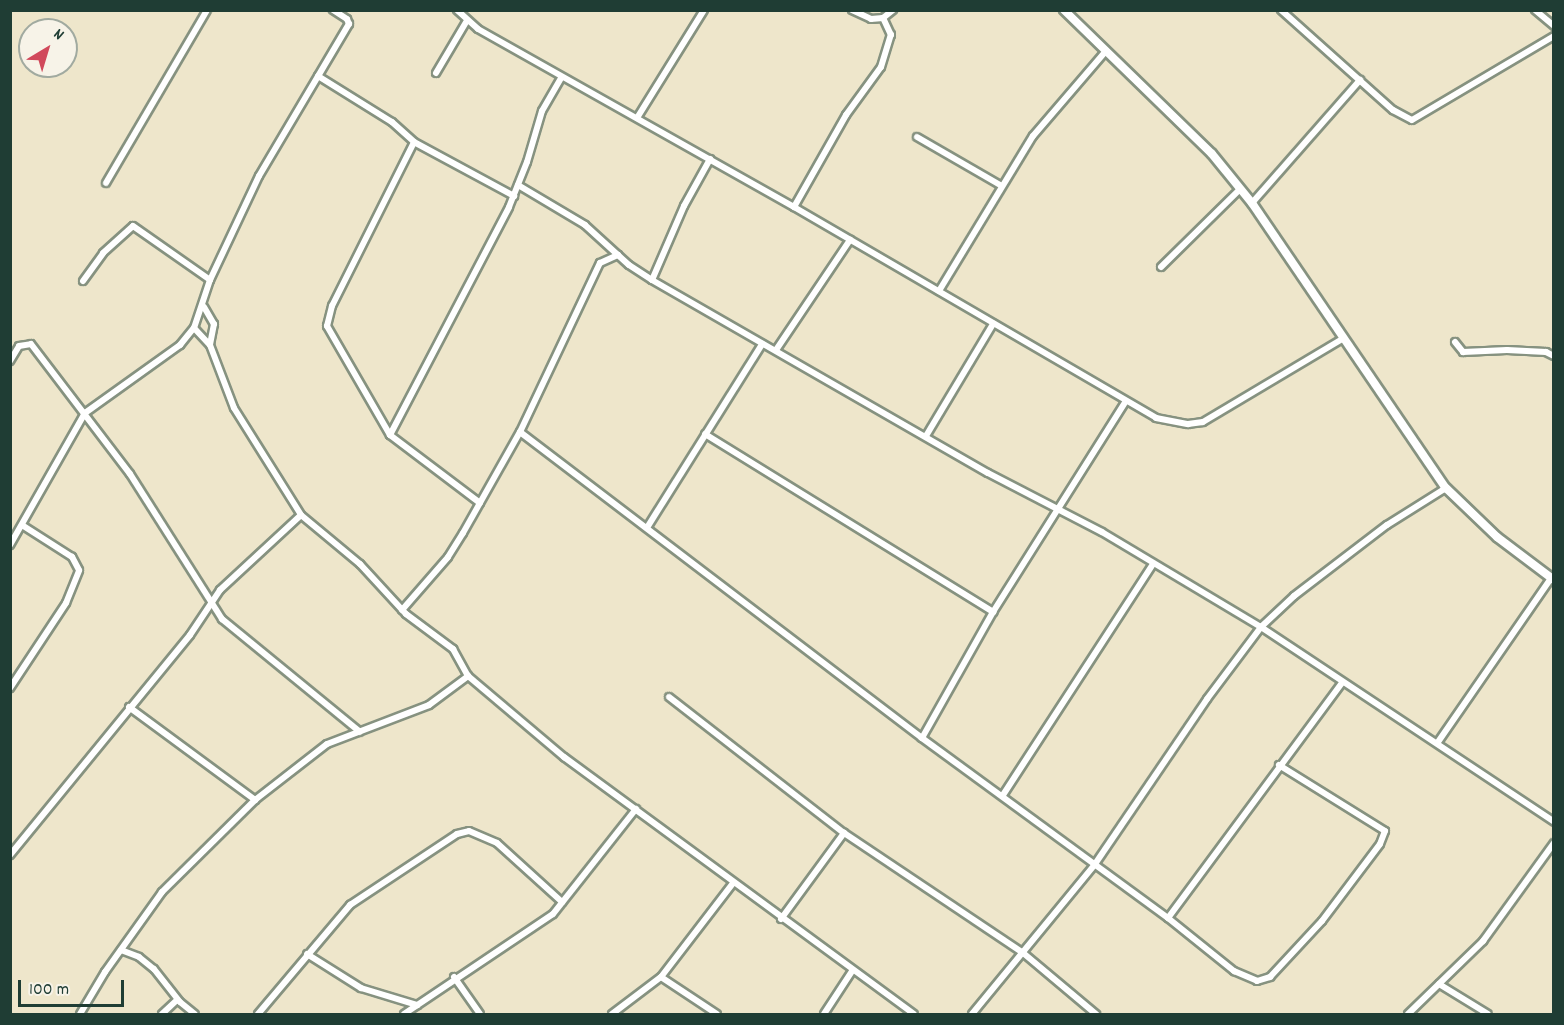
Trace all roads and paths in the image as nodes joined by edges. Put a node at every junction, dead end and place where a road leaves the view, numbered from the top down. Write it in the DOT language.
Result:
graph roads {
  1 [pos="207,10"];
  2 [pos="333,10"];
  3 [pos="457,10"];
  4 [pos="704,10"];
  5 [pos="852,10"];
  6 [pos="893,10"];
  7 [pos="1064,10"];
  8 [pos="1281,10"];
  9 [pos="1535,10"];
  10 [pos="883,18"];
  11 [pos="466,22"];
  12 [pos="1554,26"];
  13 [pos="1554,36"];
  14 [pos="1105,52"];
  15 [pos="436,73"];
  16 [pos="318,76"];
  17 [pos="562,77"];
  18 [pos="1360,80"];
  19 [pos="637,118"];
  20 [pos="917,137"];
  21 [pos="414,142"];
  22 [pos="710,159"];
  23 [pos="106,183"];
  24 [pos="518,185"];
  25 [pos="1000,185"];
  26 [pos="1240,189"];
  27 [pos="513,196"];
  28 [pos="1252,203"];
  29 [pos="794,207"];
  30 [pos="850,240"];
  31 [pos="618,255"];
  32 [pos="1161,267"];
  33 [pos="210,280"];
  34 [pos="652,280"];
  35 [pos="83,281"];
  36 [pos="939,291"];
  37 [pos="204,306"];
  38 [pos="993,324"];
  39 [pos="194,328"];
  40 [pos="1342,339"];
  41 [pos="1455,342"];
  42 [pos="762,344"];
  43 [pos="210,345"];
  44 [pos="776,350"];
  45 [pos="1554,356"];
  46 [pos="10,361"];
  47 [pos="1126,401"];
  48 [pos="85,413"];
  49 [pos="520,432"];
  50 [pos="705,434"];
  51 [pos="390,435"];
  52 [pos="926,436"];
  53 [pos="1446,488"];
  54 [pos="480,503"];
  55 [pos="1058,508"];
  56 [pos="301,515"];
  57 [pos="22,525"];
  58 [pos="648,526"];
  59 [pos="10,545"];
  60 [pos="1153,564"];
  61 [pos="1552,579"];
  62 [pos="212,602"];
  63 [pos="402,610"];
  64 [pos="993,612"];
  65 [pos="1262,627"];
  66 [pos="468,676"];
  67 [pos="1342,683"];
  68 [pos="10,688"];
  69 [pos="669,697"];
  70 [pos="129,707"];
  71 [pos="360,732"];
  72 [pos="922,738"];
  73 [pos="1438,742"];
  74 [pos="1279,765"];
  75 [pos="1003,795"];
  76 [pos="255,800"];
  77 [pos="636,809"];
  78 [pos="1554,822"];
  79 [pos="844,832"];
  80 [pos="1554,843"];
  81 [pos="10,855"];
  82 [pos="1095,864"];
  83 [pos="733,882"];
  84 [pos="562,902"];
  85 [pos="1168,918"];
  86 [pos="781,919"];
  87 [pos="121,950"];
  88 [pos="1022,952"];
  89 [pos="307,954"];
  90 [pos="852,971"];
  91 [pos="454,977"];
  92 [pos="661,977"];
  93 [pos="1440,984"];
  94 [pos="177,1000"];
  95 [pos="417,1005"];
  96 [pos="80,1014"];
  97 [pos="162,1014"];
  98 [pos="195,1014"];
  99 [pos="258,1014"];
  100 [pos="404,1014"];
  101 [pos="480,1014"];
  102 [pos="612,1014"];
  103 [pos="717,1014"];
  104 [pos="824,1014"];
  105 [pos="914,1014"];
  106 [pos="972,1014"];
  107 [pos="1096,1014"];
  108 [pos="1408,1014"];
  109 [pos="1488,1014"];
  1 -- 23 [label="street"];
  2 -- 16 [label="street"];
  3 -- 11 [label="street"];
  4 -- 19 [label="street"];
  5 -- 10 [label="street"];
  6 -- 10 [label="street"];
  7 -- 14 [label="street"];
  8 -- 18 [label="street"];
  9 -- 12 [label="street"];
  10 -- 29 [label="street"];
  11 -- 15 [label="street"];
  11 -- 17 [label="street"];
  13 -- 18 [label="street"];
  14 -- 25 [label="street"];
  14 -- 26 [label="street"];
  16 -- 21 [label="street"];
  16 -- 33 [label="street"];
  17 -- 19 [label="street"];
  17 -- 24 [label="street"];
  18 -- 28 [label="street"];
  19 -- 22 [label="street"];
  20 -- 25 [label="street"];
  21 -- 27 [label="street"];
  21 -- 51 [label="street"];
  22 -- 29 [label="street"];
  22 -- 34 [label="street"];
  24 -- 27 [label="street"];
  24 -- 31 [label="street"];
  25 -- 36 [label="street"];
  26 -- 28 [label="street"];
  26 -- 32 [label="street"];
  27 -- 51 [label="street"];
  28 -- 40 [label="street"];
  29 -- 30 [label="street"];
  30 -- 36 [label="street"];
  30 -- 44 [label="street"];
  31 -- 34 [label="street"];
  31 -- 49 [label="street"];
  33 -- 35 [label="street"];
  33 -- 37 [label="street"];
  34 -- 42 [label="street"];
  36 -- 38 [label="street"];
  37 -- 39 [label="street"];
  37 -- 43 [label="street"];
  38 -- 47 [label="street"];
  38 -- 52 [label="street"];
  39 -- 43 [label="street"];
  39 -- 48 [label="street"];
  40 -- 47 [label="street"];
  40 -- 53 [label="street"];
  41 -- 45 [label="street"];
  42 -- 44 [label="street"];
  42 -- 50 [label="street"];
  43 -- 56 [label="street"];
  44 -- 52 [label="street"];
  46 -- 48 [label="street"];
  47 -- 55 [label="street"];
  48 -- 57 [label="street"];
  48 -- 62 [label="street"];
  49 -- 54 [label="street"];
  49 -- 58 [label="street"];
  50 -- 58 [label="street"];
  50 -- 64 [label="street"];
  51 -- 54 [label="street"];
  52 -- 55 [label="street"];
  53 -- 61 [label="street"];
  53 -- 65 [label="street"];
  54 -- 63 [label="street"];
  55 -- 60 [label="street"];
  55 -- 64 [label="street"];
  56 -- 62 [label="street"];
  56 -- 63 [label="street"];
  57 -- 59 [label="street"];
  57 -- 68 [label="street"];
  58 -- 72 [label="street"];
  60 -- 65 [label="street"];
  60 -- 75 [label="street"];
  61 -- 73 [label="street"];
  62 -- 70 [label="street"];
  62 -- 71 [label="street"];
  63 -- 66 [label="street"];
  64 -- 72 [label="street"];
  65 -- 67 [label="street"];
  65 -- 82 [label="street"];
  66 -- 71 [label="street"];
  66 -- 77 [label="street"];
  67 -- 73 [label="street"];
  67 -- 74 [label="street"];
  69 -- 79 [label="street"];
  70 -- 76 [label="street"];
  70 -- 81 [label="street"];
  71 -- 76 [label="street"];
  72 -- 75 [label="street"];
  73 -- 78 [label="street"];
  74 -- 85 [label="street"];
  74 -- 85 [label="street"];
  75 -- 82 [label="street"];
  76 -- 87 [label="street"];
  77 -- 83 [label="street"];
  77 -- 84 [label="street"];
  79 -- 86 [label="street"];
  79 -- 88 [label="street"];
  80 -- 93 [label="street"];
  82 -- 85 [label="street"];
  82 -- 88 [label="street"];
  83 -- 86 [label="street"];
  83 -- 92 [label="street"];
  84 -- 89 [label="street"];
  84 -- 91 [label="street"];
  86 -- 90 [label="street"];
  87 -- 94 [label="street"];
  87 -- 96 [label="street"];
  88 -- 106 [label="street"];
  88 -- 107 [label="street"];
  89 -- 95 [label="street"];
  89 -- 99 [label="street"];
  90 -- 104 [label="street"];
  90 -- 105 [label="street"];
  91 -- 95 [label="street"];
  91 -- 101 [label="street"];
  92 -- 102 [label="street"];
  92 -- 103 [label="street"];
  93 -- 108 [label="street"];
  93 -- 109 [label="street"];
  94 -- 97 [label="street"];
  94 -- 98 [label="street"];
  95 -- 100 [label="street"];
}
